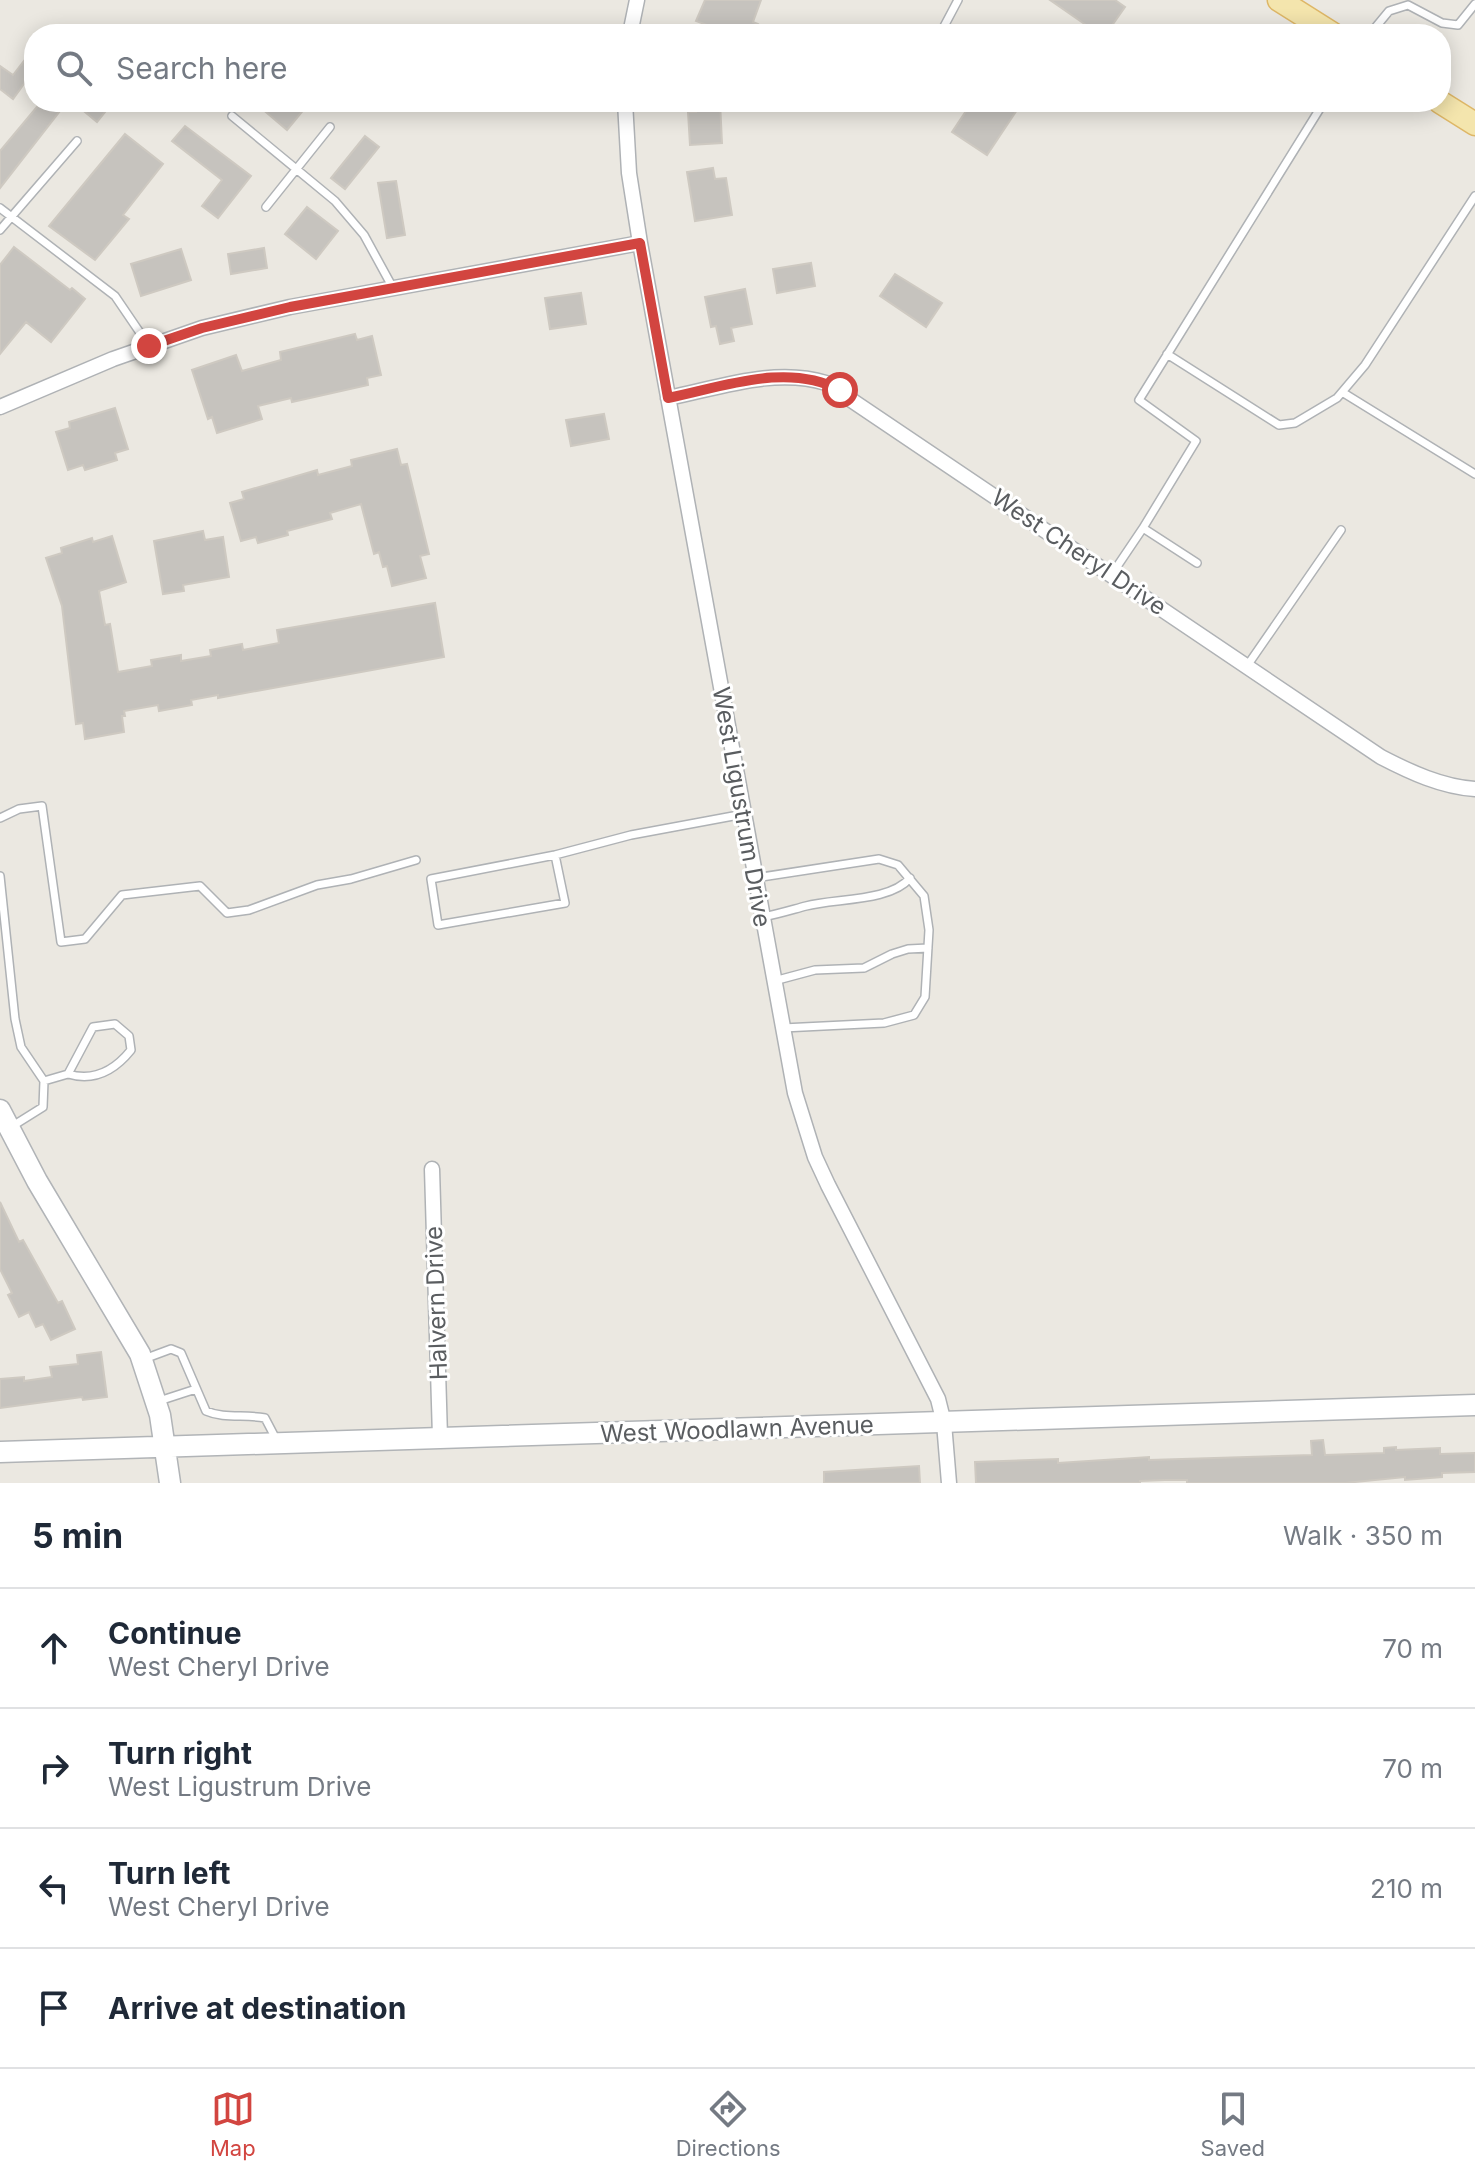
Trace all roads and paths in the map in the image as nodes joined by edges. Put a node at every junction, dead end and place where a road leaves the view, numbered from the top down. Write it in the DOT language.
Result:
graph roads {
  1 [pos="637,0"];
  2 [pos="958,0"];
  3 [pos="1279,0"];
  4 [pos="1475,4"];
  5 [pos="632,24"];
  6 [pos="945,24"];
  7 [pos="1317,24"];
  8 [pos="1378,24"];
  9 [pos="1450,24"];
  10 [pos="1451,24"];
  11 [pos="1451,109"];
  12 [pos="626,112"];
  13 [pos="1318,112"];
  14 [pos="232,116"];
  15 [pos="1475,124"];
  16 [pos="330,127"];
  17 [pos="77,141"];
  18 [pos="296,170"];
  19 [pos="1475,196"];
  20 [pos="266,207"];
  21 [pos="0,208"];
  22 [pos="12,217"];
  23 [pos="0,230"];
  24 [pos="640,243"];
  25 [pos="393,288"];
  26 [pos="149,346"];
  27 [pos="1167,354"];
  28 [pos="1342,392"];
  29 [pos="668,398"];
  30 [pos="0,407"];
  31 [pos="1475,474"];
  32 [pos="1143,528"];
  33 [pos="1341,530"];
  34 [pos="1197,563"];
  35 [pos="1112,574"];
  36 [pos="1247,666"];
  37 [pos="1475,789"];
  38 [pos="744,814"];
  39 [pos="0,818"];
  40 [pos="555,855"];
  41 [pos="416,860"];
  42 [pos="0,876"];
  43 [pos="755,878"];
  44 [pos="910,878"];
  45 [pos="763,917"];
  46 [pos="928,948"];
  47 [pos="774,981"];
  48 [pos="783,1028"];
  49 [pos="68,1074"];
  50 [pos="44,1081"];
  51 [pos="0,1110"];
  52 [pos="9,1129"];
  53 [pos="432,1169"];
  54 [pos="142,1359"];
  55 [pos="196,1389"];
  56 [pos="157,1402"];
  57 [pos="1475,1405"];
  58 [pos="944,1423"];
  59 [pos="440,1437"];
  60 [pos="278,1442"];
  61 [pos="165,1446"];
  62 [pos="0,1452"];
  63 [pos="170,1483"];
  64 [pos="949,1483"];
  1 -- 5 [label="street"];
  2 -- 6 [label="lane"];
  3 -- 7 [label="main road"];
  4 -- 10 [label="lane"];
  8 -- 9 [label="lane"];
  11 -- 15 [label="main road"];
  12 -- 24 [label="street, West Ligustrum Drive"];
  13 -- 27 [label="lane"];
  14 -- 18 [label="lane"];
  16 -- 18 [label="lane"];
  17 -- 22 [label="lane"];
  18 -- 20 [label="lane"];
  18 -- 25 [label="lane"];
  19 -- 28 [label="lane"];
  21 -- 22 [label="lane"];
  22 -- 23 [label="lane"];
  22 -- 26 [label="lane"];
  24 -- 25 [label="street"];
  24 -- 29 [label="street, West Ligustrum Drive"];
  25 -- 26 [label="street"];
  26 -- 30 [label="street"];
  27 -- 28 [label="lane"];
  27 -- 32 [label="lane"];
  28 -- 31 [label="lane"];
  29 -- 35 [label="street, West Cheryl Drive"];
  29 -- 38 [label="street, West Ligustrum Drive"];
  32 -- 34 [label="lane"];
  32 -- 35 [label="lane"];
  33 -- 36 [label="lane"];
  35 -- 36 [label="street, West Cheryl Drive"];
  36 -- 37 [label="street, West Cheryl Drive"];
  38 -- 40 [label="lane"];
  38 -- 43 [label="street, West Ligustrum Drive"];
  39 -- 41 [label="lane"];
  40 -- 40 [label="lane"];
  42 -- 50 [label="lane"];
  43 -- 44 [label="lane"];
  43 -- 45 [label="street, West Ligustrum Drive"];
  44 -- 45 [label="lane"];
  44 -- 46 [label="lane"];
  45 -- 47 [label="street, West Ligustrum Drive"];
  46 -- 47 [label="lane"];
  46 -- 48 [label="lane"];
  47 -- 48 [label="street, West Ligustrum Drive"];
  48 -- 58 [label="street, West Ligustrum Drive"];
  49 -- 49 [label="lane"];
  49 -- 50 [label="lane"];
  50 -- 52 [label="lane"];
  51 -- 52 [label="street"];
  52 -- 54 [label="street"];
  53 -- 59 [label="street, Halvern Drive"];
  54 -- 55 [label="lane"];
  54 -- 56 [label="street"];
  55 -- 56 [label="lane"];
  55 -- 60 [label="lane"];
  56 -- 61 [label="street"];
  57 -- 58 [label="street, West Woodlawn Avenue"];
  58 -- 59 [label="street, West Woodlawn Avenue"];
  58 -- 64 [label="street, West Ligustrum Drive"];
  59 -- 60 [label="street, West Woodlawn Avenue"];
  60 -- 61 [label="street, West Woodlawn Avenue"];
  61 -- 62 [label="street, West Woodlawn Avenue"];
  61 -- 63 [label="street"];
}
